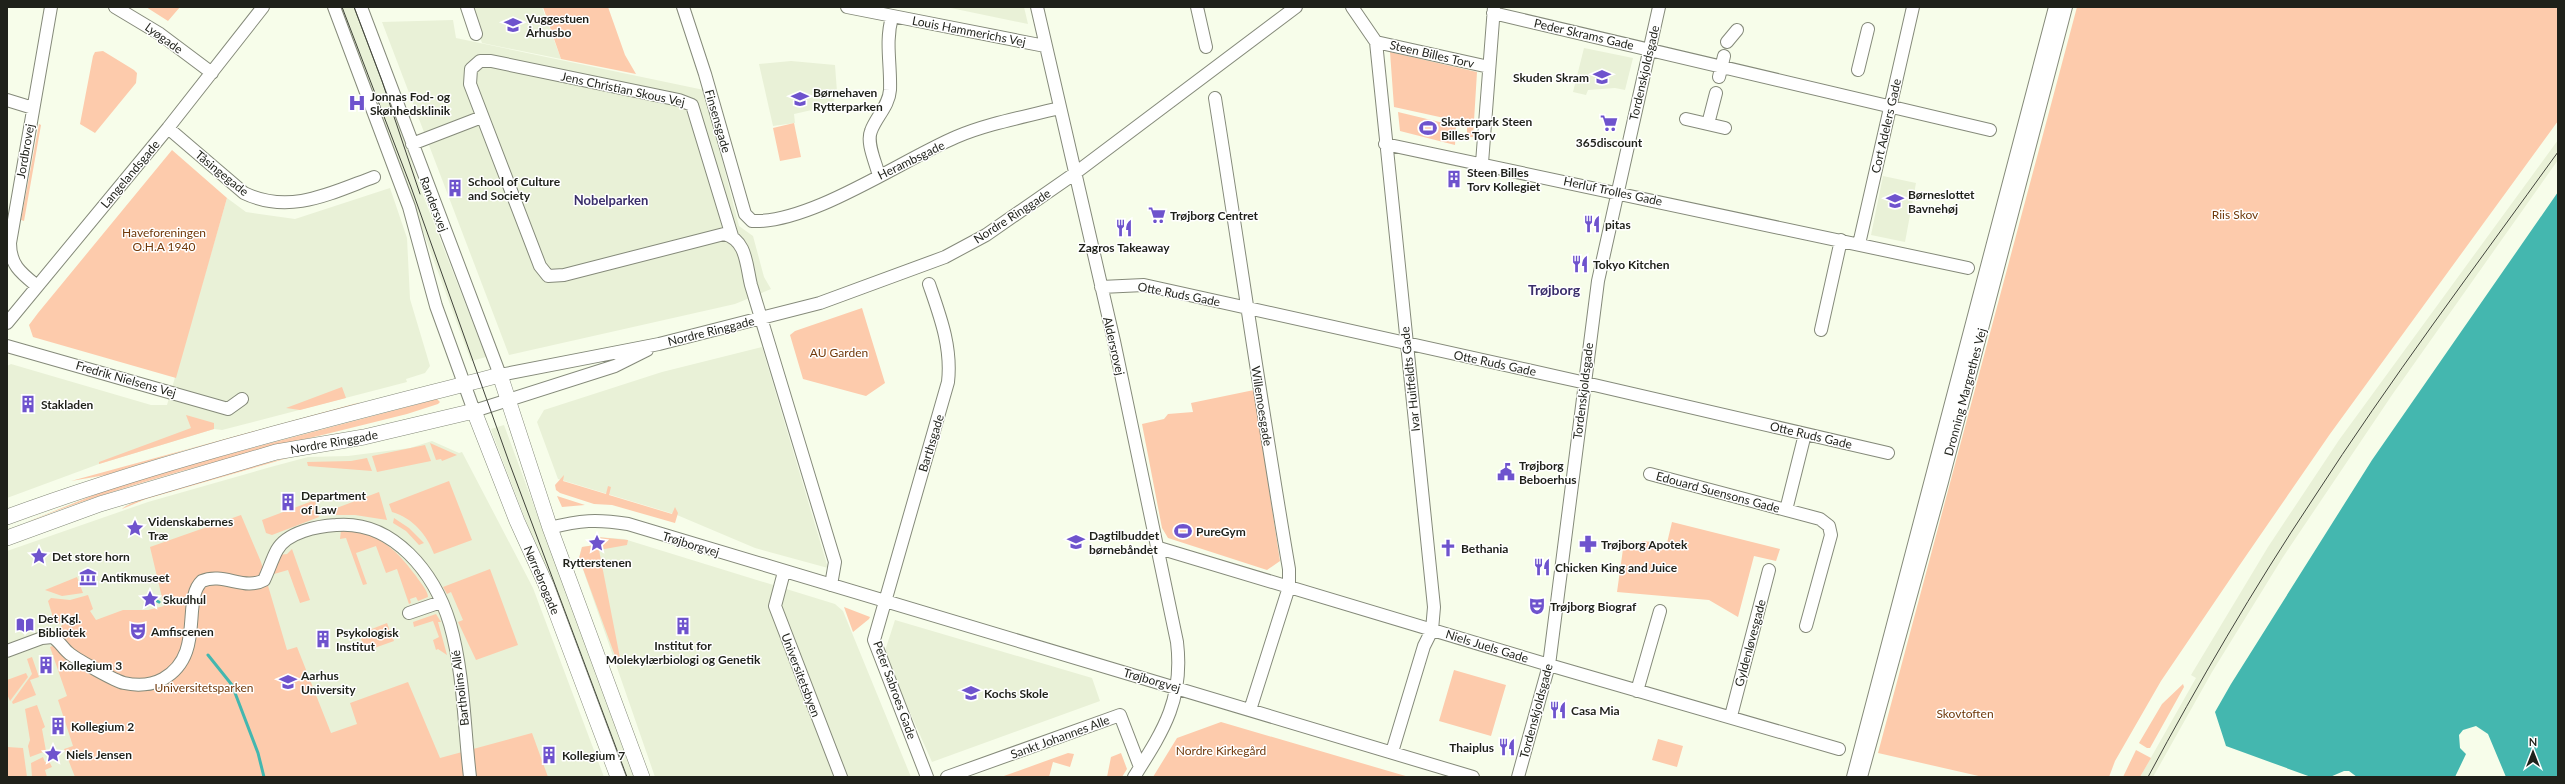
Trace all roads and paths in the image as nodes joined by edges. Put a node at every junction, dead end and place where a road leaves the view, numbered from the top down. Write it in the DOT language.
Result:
graph roads {
  1 [pos="51,7"];
  2 [pos="115,7"];
  3 [pos="263,7"];
  4 [pos="271,7"];
  5 [pos="334,7"];
  6 [pos="362,7"];
  7 [pos="467,7"];
  8 [pos="683,7"];
  9 [pos="847,7"];
  10 [pos="1037,7"];
  11 [pos="1197,7"];
  12 [pos="1296,7"];
  13 [pos="1352,7"];
  14 [pos="1659,7"];
  15 [pos="1913,7"];
  16 [pos="2055,7"];
  17 [pos="2066,7"];
  18 [pos="1494,10"];
  19 [pos="892,17"];
  20 [pos="250,24"];
  21 [pos="1868,29"];
  22 [pos="1737,30"];
  23 [pos="476,34"];
  24 [pos="1376,42"];
  25 [pos="1727,42"];
  26 [pos="1045,46"];
  27 [pos="1206,46"];
  28 [pos="1650,50"];
  29 [pos="1489,67"];
  30 [pos="1858,70"];
  31 [pos="212,73"];
  32 [pos="1716,93"];
  33 [pos="1215,98"];
  34 [pos="7,100"];
  35 [pos="1891,107"];
  36 [pos="33,108"];
  37 [pos="1059,108"];
  38 [pos="482,117"];
  39 [pos="1686,119"];
  40 [pos="1708,124"];
  41 [pos="168,128"];
  42 [pos="1725,128"];
  43 [pos="1990,130"];
  44 [pos="412,144"];
  45 [pos="1385,144"];
  46 [pos="1482,163"];
  47 [pos="1074,174"];
  48 [pos="879,176"];
  49 [pos="374,177"];
  50 [pos="1616,192"];
  51 [pos="765,220"];
  52 [pos="10,222"];
  53 [pos="732,236"];
  54 [pos="1841,240"];
  55 [pos="1860,244"];
  56 [pos="1968,268"];
  57 [pos="929,284"];
  58 [pos="37,286"];
  59 [pos="1101,287"];
  60 [pos="1249,308"];
  61 [pos="762,319"];
  62 [pos="7,323"];
  63 [pos="1821,330"];
  64 [pos="1406,343"];
  65 [pos="659,344"];
  66 [pos="7,346"];
  67 [pos="500,376"];
  68 [pos="1584,382"];
  69 [pos="464,384"];
  70 [pos="242,399"];
  71 [pos="509,400"];
  72 [pos="474,411"];
  73 [pos="1805,434"];
  74 [pos="1888,453"];
  75 [pos="1650,474"];
  76 [pos="1786,510"];
  77 [pos="7,517"];
  78 [pos="550,528"];
  79 [pos="7,538"];
  80 [pos="1158,548"];
  81 [pos="1769,570"];
  82 [pos="784,572"];
  83 [pos="831,585"];
  84 [pos="1289,587"];
  85 [pos="884,601"];
  86 [pos="441,602"];
  87 [pos="1660,611"];
  88 [pos="409,613"];
  89 [pos="1806,626"];
  90 [pos="1432,630"];
  91 [pos="7,651"];
  92 [pos="1549,665"];
  93 [pos="1176,687"];
  94 [pos="1637,691"];
  95 [pos="1250,710"];
  96 [pos="1731,716"];
  97 [pos="1839,749"];
  98 [pos="1392,752"];
  99 [pos="1137,772"];
  100 [pos="470,777"];
  101 [pos="618,777"];
  102 [pos="642,777"];
  103 [pos="841,777"];
  104 [pos="927,777"];
  105 [pos="947,777"];
  106 [pos="1473,777"];
  107 [pos="1518,777"];
  108 [pos="1853,777"];
  109 [pos="1861,777"];
  1 -- 36 [label="street, Jordbrovej"];
  2 -- 31 [label="street, Lyøgade"];
  3 -- 20 [label="street, Langelandsgade"];
  4 -- 20 [label="street, Langelandsgade"];
  5 -- 69 [label="street, Randersvej"];
  6 -- 44 [label="street, Randersvej"];
  7 -- 23 [label="street"];
  8 -- 51 [label="street, Finsensgade"];
  9 -- 19 [label="street, Louis Hammerichs Vej"];
  10 -- 26 [label="street, Aldersrovej"];
  11 -- 27 [label="street"];
  12 -- 47 [label="street, Nordre Ringgade"];
  13 -- 24 [label="street, Ivar Huitfeldts Gade"];
  14 -- 28 [label="street, Tordenskjoldsgade"];
  15 -- 35 [label="street, Cort Adelers Gade"];
  16 -- 108 [label="street, Dronning Margrethes Vej"];
  17 -- 109 [label="street, Dronning Margrethes Vej"];
  18 -- 28 [label="street, Peder Skrams Gade"];
  18 -- 29 [label="street"];
  19 -- 26 [label="street, Louis Hammerichs Vej"];
  19 -- 48 [label="street"];
  20 -- 31 [label="street, Langelandsgade"];
  21 -- 30 [label="street"];
  22 -- 25 [label="street"];
  24 -- 29 [label="street, Steen Billes Torv"];
  24 -- 45 [label="street, Ivar Huitfeldts Gade"];
  26 -- 37 [label="street, Aldersrovej"];
  28 -- 35 [label="street, Peder Skrams Gade"];
  28 -- 50 [label="street, Tordenskjoldsgade"];
  29 -- 46 [label="street, Steen Billes Torv"];
  31 -- 41 [label="street, Langelandsgade"];
  32 -- 40 [label="street"];
  33 -- 60 [label="street, Willemoesgade"];
  34 -- 36 [label="street"];
  35 -- 43 [label="street, Peder Skrams Gade"];
  35 -- 55 [label="street, Cort Adelers Gade"];
  36 -- 52 [label="street, Jordbrovej"];
  37 -- 47 [label="street, Aldersrovej"];
  37 -- 48 [label="street, Herambsgade"];
  38 -- 44 [label="street"];
  38 -- 53 [label="street, Jens Christian Skous Vej"];
  38 -- 53 [label="street, Jens Christian Skous Vej"];
  39 -- 40 [label="street"];
  40 -- 42 [label="street"];
  41 -- 49 [label="street, Tåsingegade"];
  41 -- 58 [label="street, Langelandsgade"];
  44 -- 67 [label="street, Randersvej"];
  45 -- 46 [label="street, Herluf Trolles Gade"];
  45 -- 64 [label="street, Ivar Huitfeldts Gade"];
  46 -- 50 [label="street, Herluf Trolles Gade"];
  47 -- 59 [label="street, Aldersrovej"];
  47 -- 61 [label="street, Nordre Ringgade"];
  48 -- 51 [label="street, Herambsgade"];
  50 -- 54 [label="street, Herluf Trolles Gade"];
  50 -- 68 [label="street, Tordenskjoldsgade"];
  52 -- 58 [label="street, Jordbrovej"];
  53 -- 61 [label="street, Jens Christian Skous Vej"];
  54 -- 55 [label="street, Herluf Trolles Gade"];
  54 -- 63 [label="street"];
  55 -- 56 [label="street, Herluf Trolles Gade"];
  57 -- 85 [label="street, Barthsgade"];
  58 -- 62 [label="street, Langelandsgade"];
  59 -- 60 [label="street, Otte Ruds Gade"];
  59 -- 80 [label="street, Aldersrovej"];
  60 -- 64 [label="street, Otte Ruds Gade"];
  60 -- 84 [label="street, Willemoesgade"];
  61 -- 65 [label="street, Nordre Ringgade"];
  61 -- 83 [label="street"];
  64 -- 68 [label="street, Otte Ruds Gade"];
  64 -- 90 [label="street, Ivar Huitfeldts Gade"];
  65 -- 67 [label="street, Nordre Ringgade"];
  65 -- 71 [label="street, Nordre Ringgade"];
  66 -- 70 [label="street, Fredrik Nielsens Vej"];
  67 -- 69 [label="main road, Nordre Ringgade"];
  67 -- 71 [label="main road, Randersvej"];
  68 -- 73 [label="street, Otte Ruds Gade"];
  68 -- 92 [label="street, Tordenskjoldsgade"];
  69 -- 72 [label="street, Nørrebrogade"];
  69 -- 77 [label="main road, Nordre Ringgade"];
  71 -- 72 [label="street, Nordre Ringgade"];
  71 -- 78 [label="main road, Nørrebrogade"];
  72 -- 79 [label="main road, Nordre Ringgade"];
  72 -- 101 [label="main road, Nørrebrogade"];
  73 -- 74 [label="street, Otte Ruds Gade"];
  73 -- 76 [label="street, Edouard Suensons Gade"];
  75 -- 76 [label="street, Edouard Suensons Gade"];
  76 -- 89 [label="street, Edouard Suensons Gade"];
  78 -- 82 [label="street, Trøjborgvej"];
  78 -- 102 [label="main road, Nørrebrogade"];
  80 -- 84 [label="street, Niels Juels Gade"];
  80 -- 93 [label="street, Aldersrovej"];
  81 -- 96 [label="street, Gyldenløvesgade"];
  82 -- 83 [label="street, Trøjborgvej"];
  82 -- 103 [label="street, Universitetsbyen"];
  83 -- 85 [label="street, Trøjborgvej"];
  84 -- 90 [label="street, Niels Juels Gade"];
  84 -- 95 [label="street, Willemoesgade"];
  85 -- 93 [label="street, Trøjborgvej"];
  85 -- 104 [label="street, Peter Sabroes Gade"];
  86 -- 88 [label="street"];
  86 -- 91 [label="street, Bartholins Allé"];
  86 -- 100 [label="street, Bartholins Allé"];
  87 -- 94 [label="street"];
  90 -- 92 [label="street, Niels Juels Gade"];
  90 -- 98 [label="street, Ivar Huitfeldts Gade"];
  92 -- 94 [label="street, Niels Juels Gade"];
  92 -- 107 [label="street, Tordenskjoldsgade"];
  93 -- 95 [label="street, Trøjborgvej"];
  93 -- 99 [label="street, Aldersrovej"];
  94 -- 96 [label="street, Niels Juels Gade"];
  95 -- 98 [label="street, Trøjborgvej"];
  96 -- 97 [label="street, Niels Juels Gade"];
  98 -- 106 [label="street, Trøjborgvej"];
  99 -- 105 [label="street, Sankt Johannes Alle"];
}
